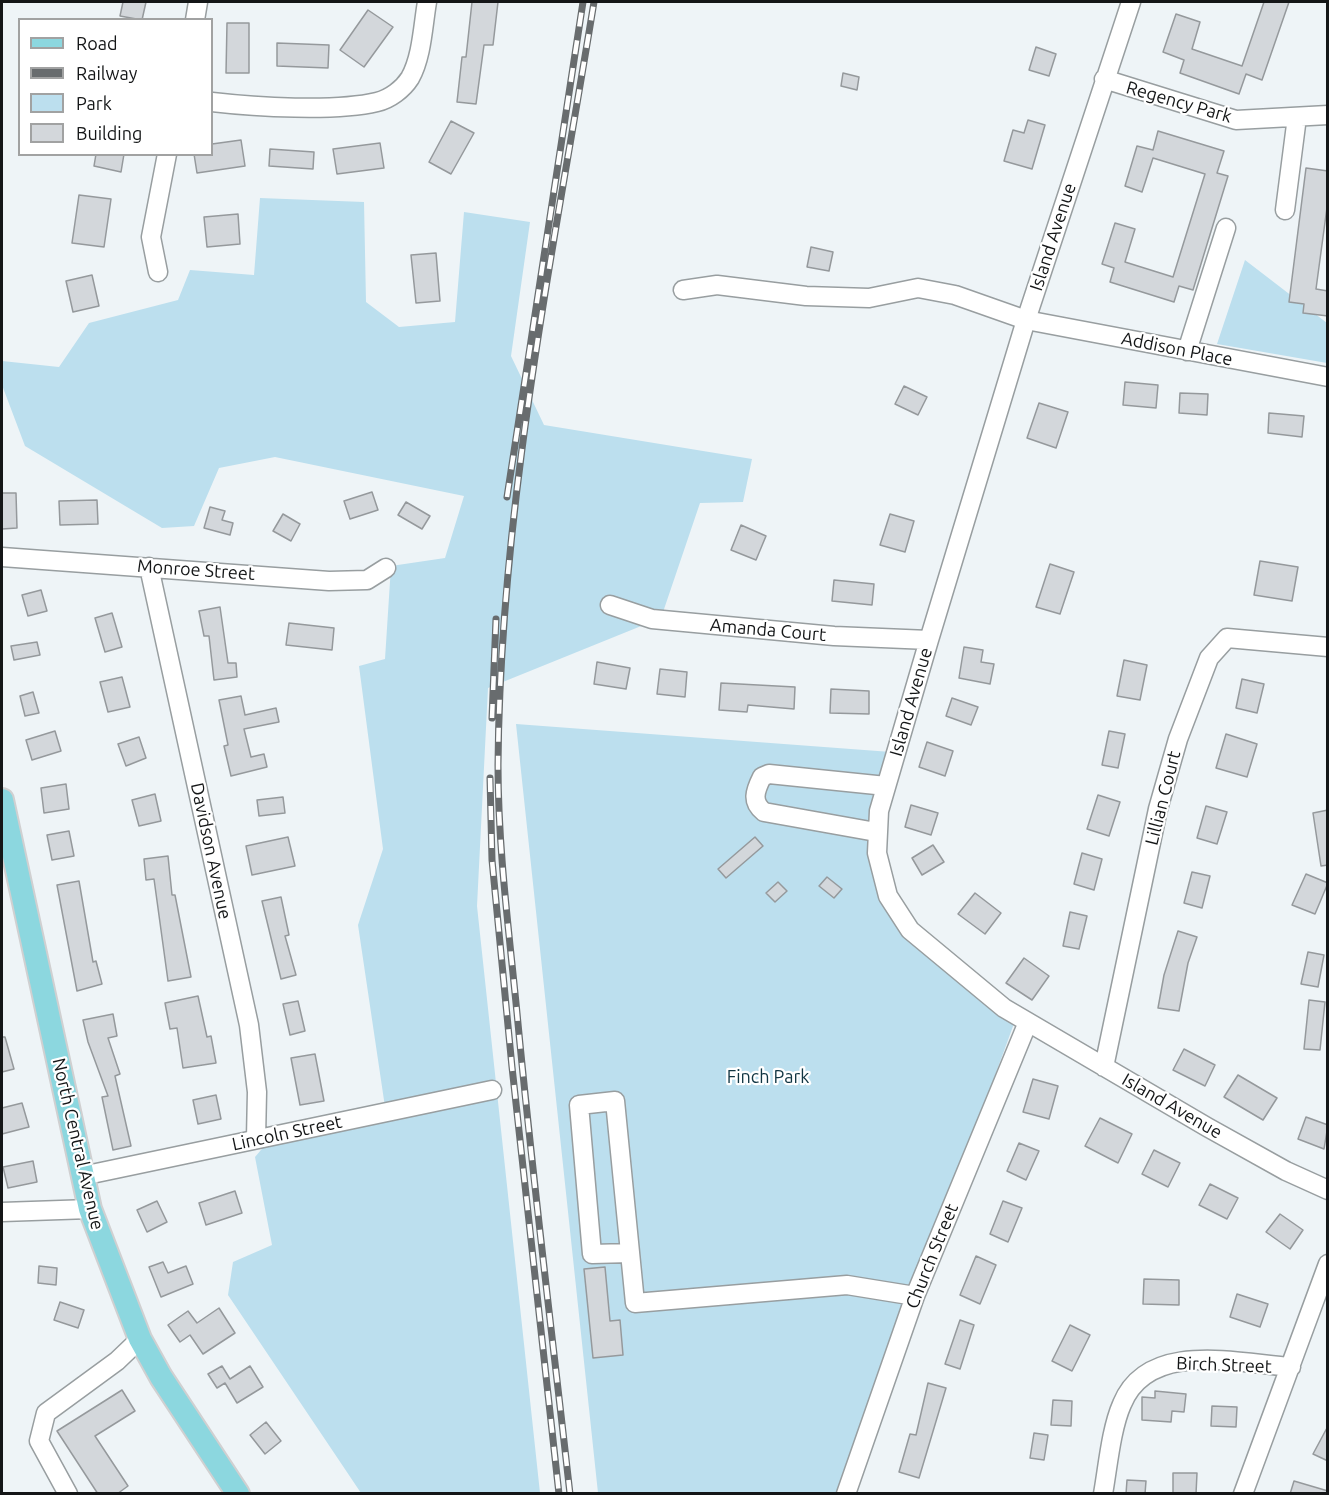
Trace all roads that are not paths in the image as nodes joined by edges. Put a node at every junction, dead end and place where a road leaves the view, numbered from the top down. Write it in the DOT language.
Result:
graph roads {
  1 [pos="198,2"];
  2 [pos="427,2"];
  3 [pos="1131,2"];
  4 [pos="195,18"];
  5 [pos="1104,79"];
  6 [pos="213,102"];
  7 [pos="1328,115"];
  8 [pos="1297,117"];
  9 [pos="167,156"];
  10 [pos="1285,210"];
  11 [pos="1226,228"];
  12 [pos="158,272"];
  13 [pos="683,290"];
  14 [pos="1026,320"];
  15 [pos="1187,351"];
  16 [pos="1328,377"];
  17 [pos="2,557"];
  18 [pos="149,567"];
  19 [pos="386,568"];
  20 [pos="610,605"];
  21 [pos="929,640"];
  22 [pos="1328,647"];
  23 [pos="886,786"];
  24 [pos="2,800"];
  25 [pos="876,832"];
  26 [pos="1028,1022"];
  27 [pos="1104,1067"];
  28 [pos="492,1090"];
  29 [pos="256,1138"];
  30 [pos="82,1176"];
  31 [pos="1328,1190"];
  32 [pos="90,1209"];
  33 [pos="2,1212"];
  34 [pos="630,1253"];
  35 [pos="1328,1264"];
  36 [pos="915,1296"];
  37 [pos="140,1339"];
  38 [pos="1291,1367"];
  39 [pos="68,1494"];
  40 [pos="238,1494"];
  41 [pos="846,1494"];
  42 [pos="1103,1494"];
  43 [pos="1243,1494"];
  1 -- 4 [label="street"];
  2 -- 6 [label="street"];
  3 -- 5 [label="street, Island Avenue"];
  5 -- 8 [label="street, Regency Park"];
  5 -- 14 [label="street, Island Avenue"];
  7 -- 8 [label="street, Regency Park"];
  8 -- 10 [label="street"];
  9 -- 12 [label="street"];
  11 -- 15 [label="street"];
  13 -- 14 [label="street, Addison Place"];
  14 -- 15 [label="street, Addison Place"];
  14 -- 21 [label="street, Island Avenue"];
  15 -- 16 [label="street, Addison Place"];
  17 -- 18 [label="street, Monroe Street"];
  18 -- 19 [label="street, Monroe Street"];
  18 -- 29 [label="street, Davidson Avenue"];
  20 -- 21 [label="street, Amanda Court"];
  21 -- 23 [label="street, Island Avenue"];
  22 -- 27 [label="street, Lillian Court"];
  23 -- 25 [label="street, Island Avenue"];
  23 -- 25 [label="street"];
  24 -- 30 [label="main road, North Central Avenue"];
  25 -- 26 [label="street, Island Avenue"];
  26 -- 27 [label="street, Island Avenue"];
  26 -- 36 [label="street, Church Street"];
  27 -- 31 [label="street, Island Avenue"];
  28 -- 29 [label="street, Lincoln Street"];
  29 -- 30 [label="street, Lincoln Street"];
  30 -- 32 [label="main road, North Central Avenue"];
  32 -- 33 [label="street"];
  32 -- 37 [label="main road, North Central Avenue"];
  34 -- 34 [label="street"];
  34 -- 36 [label="street"];
  35 -- 38 [label="street"];
  36 -- 41 [label="street, Church Street"];
  37 -- 39 [label="street"];
  37 -- 40 [label="main road, North Central Avenue"];
  38 -- 42 [label="street, Birch Street"];
  38 -- 43 [label="street"];
}
